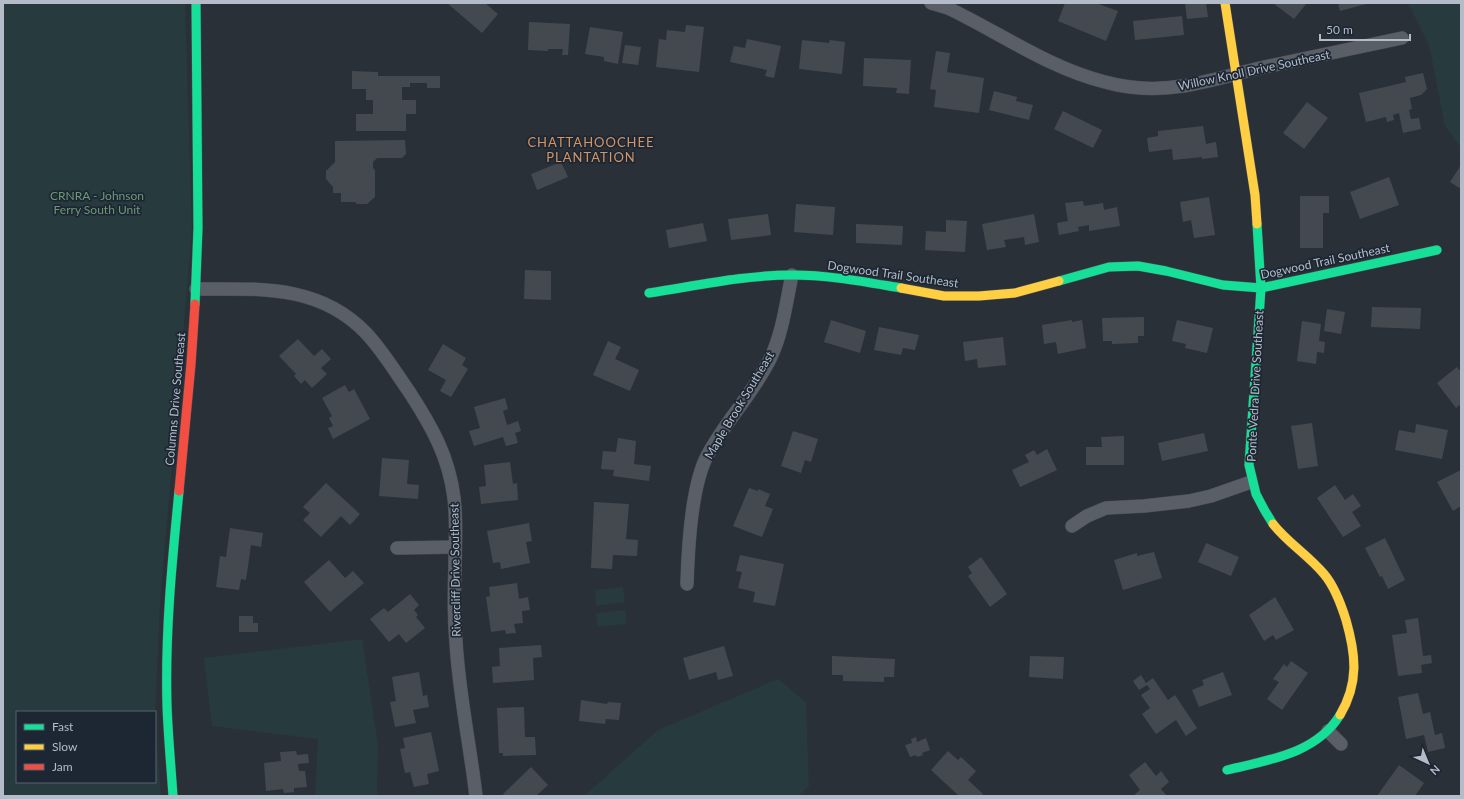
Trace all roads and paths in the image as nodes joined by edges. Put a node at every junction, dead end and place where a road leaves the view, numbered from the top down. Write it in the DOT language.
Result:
graph roads {
  1 [pos="196,3"];
  2 [pos="931,3"];
  3 [pos="1225,3"];
  4 [pos="949,6"];
  5 [pos="1402,38"];
  6 [pos="1237,73"];
  7 [pos="1437,250"];
  8 [pos="792,275"];
  9 [pos="1261,288"];
  10 [pos="196,289"];
  11 [pos="650,293"];
  12 [pos="1251,482"];
  13 [pos="1072,526"];
  14 [pos="455,547"];
  15 [pos="397,548"];
  16 [pos="687,584"];
  17 [pos="1328,731"];
  18 [pos="1340,744"];
  19 [pos="1227,770"];
  20 [pos="172,796"];
  21 [pos="476,796"];
  1 -- 10 [label="street, Columns Drive Southeast"];
  2 -- 4 [label="street, Willow Knoll Drive Southeast"];
  3 -- 6 [label="street, Ponte Vedra Drive Southeast"];
  4 -- 6 [label="street, Willow Knoll Drive Southeast"];
  5 -- 6 [label="street, Willow Knoll Drive Southeast"];
  6 -- 9 [label="street, Ponte Vedra Drive Southeast"];
  7 -- 9 [label="street, Dogwood Trail Southeast"];
  8 -- 9 [label="street, Dogwood Trail Southeast"];
  8 -- 11 [label="street, Dogwood Trail Southeast"];
  8 -- 16 [label="street, Maple Brook Southeast"];
  9 -- 12 [label="street, Ponte Vedra Drive Southeast"];
  10 -- 14 [label="street, Rivercliff Drive Southeast"];
  10 -- 20 [label="street, Columns Drive Southeast"];
  12 -- 13 [label="street"];
  12 -- 17 [label="street, Ponte Vedra Drive Southeast"];
  14 -- 15 [label="street"];
  14 -- 21 [label="street, Rivercliff Drive Southeast"];
  17 -- 18 [label="street"];
  17 -- 19 [label="street, Ponte Vedra Drive Southeast"];
}
